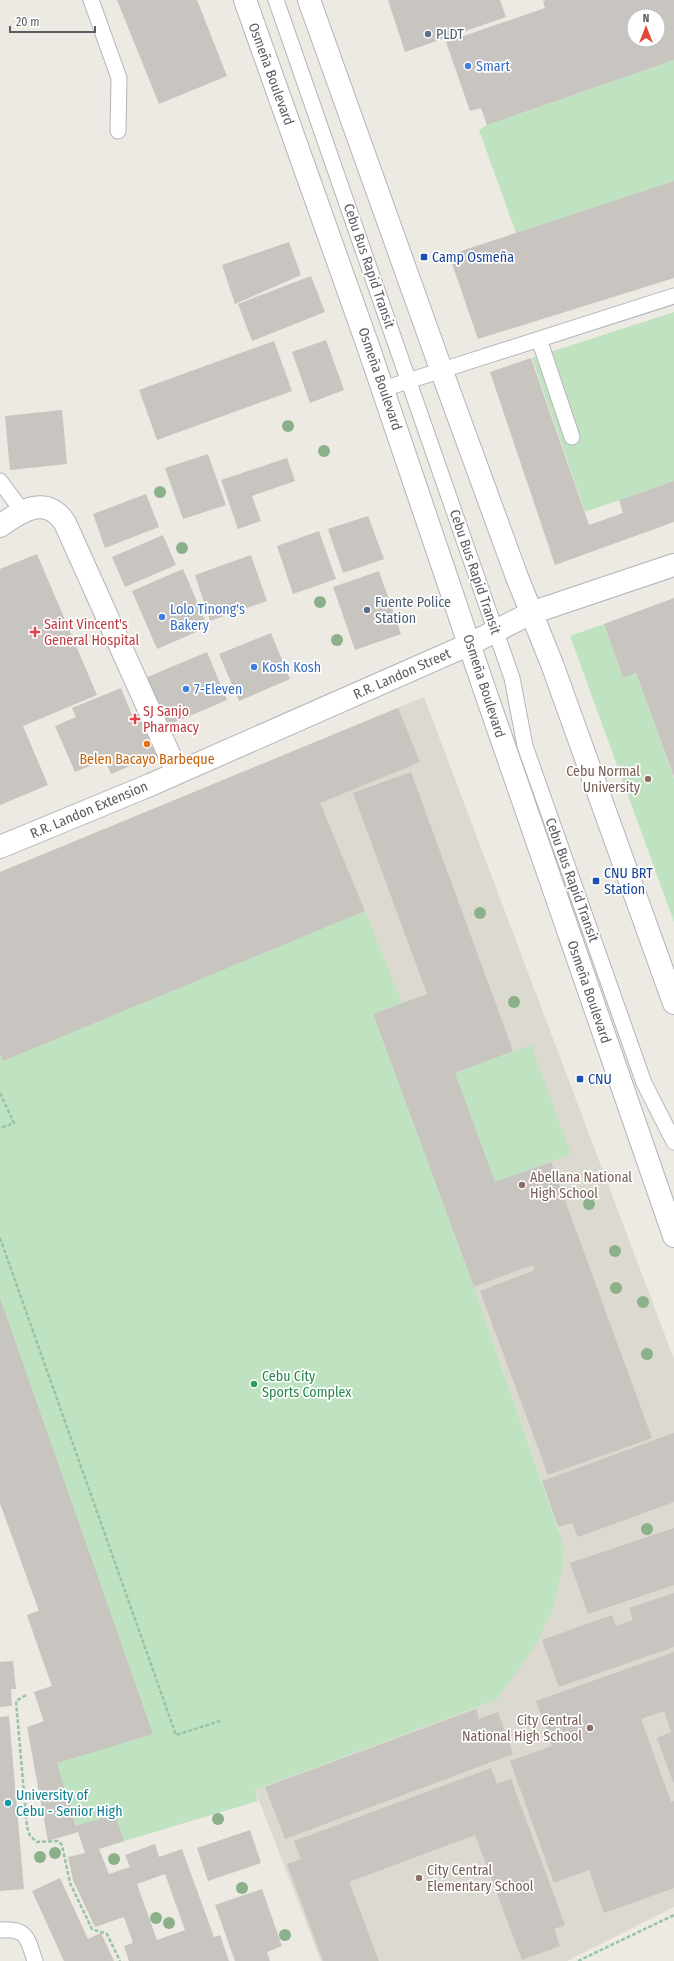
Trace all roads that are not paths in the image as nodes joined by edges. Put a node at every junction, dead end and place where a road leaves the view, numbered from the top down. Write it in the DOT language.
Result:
graph roads {
  1 [pos="91,0"];
  2 [pos="245,0"];
  3 [pos="276,0"];
  4 [pos="309,0"];
  5 [pos="118,131"];
  6 [pos="674,296"];
  7 [pos="539,339"];
  8 [pos="441,369"];
  9 [pos="409,381"];
  10 [pos="383,389"];
  11 [pos="572,437"];
  12 [pos="0,481"];
  13 [pos="22,511"];
  14 [pos="0,526"];
  15 [pos="674,565"];
  16 [pos="532,613"];
  17 [pos="496,631"];
  18 [pos="470,644"];
  19 [pos="177,772"];
  20 [pos="0,847"];
  21 [pos="673,999"];
  22 [pos="674,1142"];
  23 [pos="674,1236"];
  24 [pos="0,1930"];
  25 [pos="35,1961"];
  1 -- 5 [label="lane"];
  2 -- 10 [label="main road, Osmeña Boulevard"];
  3 -- 9 [label="lane, Cebu Bus Rapid Transit"];
  4 -- 8 [label="main road"];
  6 -- 7 [label="lane"];
  7 -- 8 [label="lane"];
  7 -- 11 [label="lane"];
  8 -- 9 [label="lane"];
  8 -- 16 [label="main road"];
  9 -- 10 [label="lane"];
  9 -- 17 [label="lane, Cebu Bus Rapid Transit"];
  10 -- 18 [label="main road, Osmeña Boulevard"];
  12 -- 13 [label="lane"];
  13 -- 14 [label="main road"];
  13 -- 19 [label="main road"];
  15 -- 16 [label="main road, R.R. Landon Street"];
  16 -- 17 [label="main road, R.R. Landon Street"];
  16 -- 21 [label="main road"];
  17 -- 18 [label="main road, R.R. Landon Street"];
  17 -- 22 [label="lane, Cebu Bus Rapid Transit"];
  18 -- 19 [label="main road, R.R. Landon Street"];
  18 -- 23 [label="main road, Osmeña Boulevard"];
  19 -- 20 [label="main road, R.R. Landon Extension"];
  24 -- 25 [label="lane"];
}
